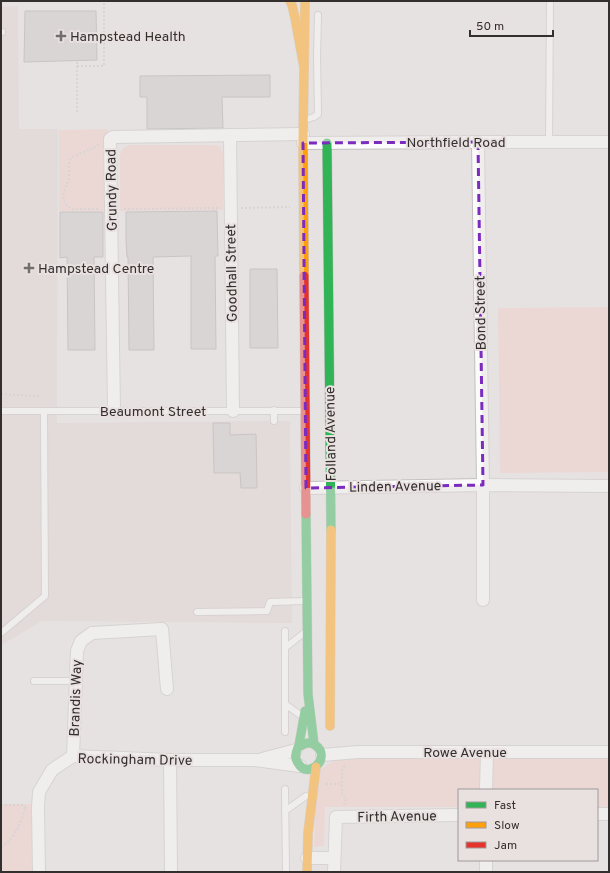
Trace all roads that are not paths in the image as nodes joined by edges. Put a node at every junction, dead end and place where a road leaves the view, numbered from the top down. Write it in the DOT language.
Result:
graph roads {
  1 [pos="290,1"];
  2 [pos="305,1"];
  3 [pos="550,1"];
  4 [pos="318,15"];
  5 [pos="305,56"];
  6 [pos="317,56"];
  7 [pos="304,67"];
  8 [pos="304,120"];
  9 [pos="230,135"];
  10 [pos="303,138"];
  11 [pos="478,142"];
  12 [pos="549,142"];
  13 [pos="609,142"];
  14 [pos="327,143"];
  15 [pos="274,410"];
  16 [pos="305,410"];
  17 [pos="1,411"];
  18 [pos="44,411"];
  19 [pos="114,411"];
  20 [pos="233,411"];
  21 [pos="274,421"];
  22 [pos="483,485"];
  23 [pos="609,486"];
  24 [pos="331,487"];
  25 [pos="306,488"];
  26 [pos="483,600"];
  27 [pos="308,601"];
  28 [pos="196,612"];
  29 [pos="308,630"];
  30 [pos="285,631"];
  31 [pos="1,633"];
  32 [pos="285,648"];
  33 [pos="76,680"];
  34 [pos="34,681"];
  35 [pos="167,689"];
  36 [pos="308,694"];
  37 [pos="285,704"];
  38 [pos="304,718"];
  39 [pos="330,726"];
  40 [pos="285,732"];
  41 [pos="314,744"];
  42 [pos="297,749"];
  43 [pos="487,752"];
  44 [pos="609,752"];
  45 [pos="322,755"];
  46 [pos="73,756"];
  47 [pos="170,760"];
  48 [pos="255,760"];
  49 [pos="316,767"];
  50 [pos="303,773"];
  51 [pos="285,789"];
  52 [pos="486,789"];
  53 [pos="306,796"];
  54 [pos="285,811"];
  55 [pos="598,814"];
  56 [pos="609,814"];
  57 [pos="458,815"];
  58 [pos="309,821"];
  59 [pos="307,858"];
  60 [pos="334,858"];
  61 [pos="486,861"];
  62 [pos="285,870"];
  63 [pos="39,872"];
  64 [pos="171,872"];
  65 [pos="292,872"];
  66 [pos="307,872"];
  67 [pos="334,872"];
  68 [pos="486,872"];
  1 -- 7 [label="main road"];
  2 -- 5 [label="main road, Folland Avenue"];
  3 -- 12 [label="lane"];
  4 -- 6 [label="lane"];
  5 -- 6 [label="lane"];
  5 -- 7 [label="main road, Folland Avenue"];
  6 -- 8 [label="lane"];
  7 -- 8 [label="main road, Folland Avenue"];
  8 -- 10 [label="main road, Folland Avenue"];
  9 -- 10 [label="street, Grundy Road"];
  9 -- 19 [label="street, Grundy Road"];
  9 -- 20 [label="street, Goodhall Street"];
  10 -- 14 [label="street, Northfield Road"];
  10 -- 16 [label="main road, Folland Avenue"];
  11 -- 12 [label="street, Northfield Road"];
  11 -- 14 [label="street, Northfield Road"];
  11 -- 22 [label="street, Bond Street"];
  12 -- 13 [label="street, Northfield Road"];
  14 -- 24 [label="main road, Folland Avenue"];
  15 -- 16 [label="lane, Beaumont Street"];
  15 -- 20 [label="lane, Beaumont Street"];
  15 -- 21 [label="lane"];
  16 -- 25 [label="main road, Folland Avenue"];
  17 -- 18 [label="lane, Beaumont Street"];
  18 -- 19 [label="lane, Beaumont Street"];
  18 -- 31 [label="lane"];
  19 -- 20 [label="lane, Beaumont Street"];
  22 -- 23 [label="street, Linden Avenue"];
  22 -- 24 [label="street, Linden Avenue"];
  22 -- 26 [label="street"];
  24 -- 25 [label="street, Linden Avenue"];
  24 -- 39 [label="main road, Folland Avenue"];
  25 -- 27 [label="main road, Folland Avenue"];
  27 -- 28 [label="lane"];
  27 -- 29 [label="main road, Folland Avenue"];
  29 -- 32 [label="lane"];
  29 -- 36 [label="main road, Folland Avenue"];
  30 -- 32 [label="lane"];
  32 -- 37 [label="lane"];
  33 -- 34 [label="lane"];
  33 -- 35 [label="street, Brandis Way"];
  33 -- 46 [label="street, Brandis Way"];
  36 -- 38 [label="main road, Folland Avenue"];
  36 -- 41 [label="main road, Folland Avenue"];
  37 -- 38 [label="lane"];
  37 -- 40 [label="lane"];
  38 -- 42 [label="main road, Folland Avenue"];
  41 -- 42 [label="main road"];
  41 -- 45 [label="main road"];
  42 -- 48 [label="street, Rockingham Drive"];
  42 -- 50 [label="main road"];
  43 -- 44 [label="street, Rowe Avenue"];
  43 -- 45 [label="street, Rowe Avenue"];
  43 -- 52 [label="street"];
  45 -- 49 [label="main road"];
  46 -- 47 [label="street, Rockingham Drive"];
  46 -- 63 [label="street, Rockingham Drive"];
  47 -- 48 [label="street, Rockingham Drive"];
  47 -- 64 [label="street"];
  48 -- 50 [label="street, Rockingham Drive"];
  49 -- 50 [label="main road"];
  49 -- 58 [label="main road"];
  50 -- 53 [label="main road"];
  51 -- 54 [label="lane"];
  53 -- 54 [label="lane"];
  53 -- 58 [label="main road"];
  54 -- 62 [label="lane"];
  55 -- 56 [label="street"];
  57 -- 60 [label="street, Firth Avenue"];
  58 -- 59 [label="main road"];
  59 -- 60 [label="street"];
  59 -- 66 [label="main road"];
  60 -- 67 [label="street"];
  61 -- 68 [label="street"];
  62 -- 65 [label="lane"];
}
